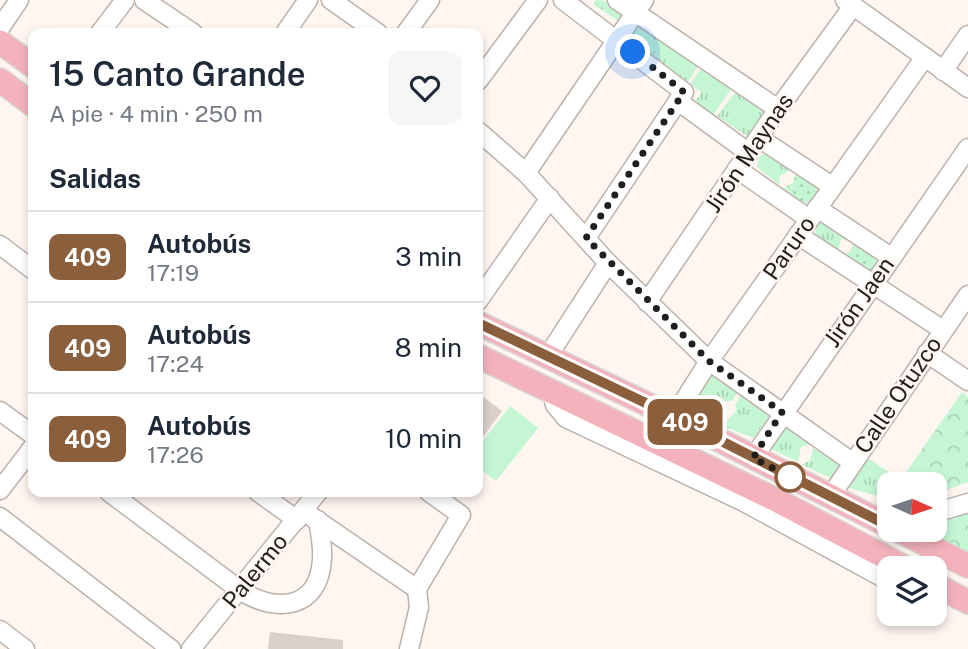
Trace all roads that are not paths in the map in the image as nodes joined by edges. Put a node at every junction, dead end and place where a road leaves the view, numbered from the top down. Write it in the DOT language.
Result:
graph roads {
  1 [pos="19,0"];
  2 [pos="125,0"];
  3 [pos="144,0"];
  4 [pos="309,0"];
  5 [pos="331,0"];
  6 [pos="430,0"];
  7 [pos="538,0"];
  8 [pos="562,0"];
  9 [pos="617,0"];
  10 [pos="849,3"];
  11 [pos="639,6"];
  12 [pos="104,28"];
  13 [pos="186,28"];
  14 [pos="289,28"];
  15 [pos="371,28"];
  16 [pos="410,28"];
  17 [pos="968,35"];
  18 [pos="616,39"];
  19 [pos="1,42"];
  20 [pos="925,57"];
  21 [pos="28,62"];
  22 [pos="943,71"];
  23 [pos="483,74"];
  24 [pos="0,80"];
  25 [pos="968,89"];
  26 [pos="28,101"];
  27 [pos="678,101"];
  28 [pos="778,109"];
  29 [pos="483,140"];
  30 [pos="754,145"];
  31 [pos="968,148"];
  32 [pos="737,169"];
  33 [pos="526,173"];
  34 [pos="832,186"];
  35 [pos="550,198"];
  36 [pos="813,213"];
  37 [pos="799,235"];
  38 [pos="586,238"];
  39 [pos="0,245"];
  40 [pos="891,257"];
  41 [pos="608,263"];
  42 [pos="28,266"];
  43 [pos="871,284"];
  44 [pos="483,294"];
  45 [pos="968,295"];
  46 [pos="647,302"];
  47 [pos="483,325"];
  48 [pos="943,330"];
  49 [pos="927,354"];
  50 [pos="548,356"];
  51 [pos="483,358"];
  52 [pos="709,361"];
  53 [pos="968,381"];
  54 [pos="552,391"];
  55 [pos="0,411"];
  56 [pos="782,412"];
  57 [pos="674,417"];
  58 [pos="28,431"];
  59 [pos="658,442"];
  60 [pos="28,454"];
  61 [pos="753,458"];
  62 [pos="852,462"];
  63 [pos="0,490"];
  64 [pos="116,497"];
  65 [pos="268,497"];
  66 [pos="316,497"];
  67 [pos="436,497"];
  68 [pos="830,497"];
  69 [pos="968,503"];
  70 [pos="947,509"];
  71 [pos="0,517"];
  72 [pos="306,517"];
  73 [pos="877,519"];
  74 [pos="923,542"];
  75 [pos="882,556"];
  76 [pos="968,566"];
  77 [pos="877,574"];
  78 [pos="417,589"];
  79 [pos="241,591"];
  80 [pos="953,596"];
  81 [pos="968,616"];
  82 [pos="0,630"];
  83 [pos="25,649"];
  84 [pos="171,649"];
  85 [pos="191,649"];
  86 [pos="409,649"];
  1 -- 19 [label="street"];
  2 -- 12 [label="street"];
  3 -- 13 [label="street"];
  4 -- 14 [label="street"];
  5 -- 15 [label="street"];
  6 -- 16 [label="street"];
  7 -- 23 [label="street"];
  8 -- 18 [label="street"];
  9 -- 11 [label="street"];
  10 -- 20 [label="street"];
  10 -- 28 [label="street, Jirón Maynas"];
  11 -- 18 [label="street"];
  11 -- 28 [label="street"];
  17 -- 22 [label="street"];
  18 -- 27 [label="street"];
  18 -- 33 [label="street"];
  19 -- 21 [label="main road"];
  20 -- 22 [label="street"];
  20 -- 34 [label="street, Paruro"];
  22 -- 25 [label="street"];
  24 -- 26 [label="main road"];
  27 -- 30 [label="street"];
  27 -- 38 [label="street"];
  28 -- 30 [label="street, Jirón Maynas"];
  29 -- 33 [label="street"];
  30 -- 32 [label="street, Jirón Maynas"];
  30 -- 34 [label="street"];
  31 -- 40 [label="street, Jirón Jaen"];
  32 -- 36 [label="street"];
  32 -- 46 [label="street, Jirón Maynas"];
  33 -- 35 [label="street"];
  34 -- 36 [label="street, Paruro"];
  35 -- 38 [label="street"];
  35 -- 44 [label="street"];
  36 -- 37 [label="street, Paruro"];
  36 -- 40 [label="street"];
  37 -- 43 [label="street"];
  37 -- 52 [label="street, Paruro"];
  38 -- 41 [label="street"];
  39 -- 42 [label="street"];
  40 -- 43 [label="street, Jirón Jaen"];
  41 -- 46 [label="street"];
  41 -- 50 [label="street"];
  43 -- 48 [label="street"];
  43 -- 56 [label="street, Jirón Jaen"];
  45 -- 48 [label="street, Calle Otuzco"];
  46 -- 52 [label="street"];
  47 -- 50 [label="main road"];
  48 -- 49 [label="street, Calle Otuzco"];
  49 -- 53 [label="street"];
  49 -- 62 [label="street, Calle Otuzco"];
  50 -- 57 [label="main road"];
  51 -- 54 [label="main road"];
  52 -- 56 [label="street"];
  52 -- 57 [label="street, Paruro"];
  54 -- 59 [label="main road"];
  54 -- 77 [label="street"];
  55 -- 58 [label="street"];
  56 -- 61 [label="street, Jirón Jaen"];
  56 -- 62 [label="street"];
  57 -- 59 [label="street, Paruro"];
  57 -- 61 [label="main road"];
  59 -- 75 [label="main road"];
  60 -- 63 [label="street"];
  61 -- 68 [label="main road"];
  62 -- 68 [label="street, Calle Otuzco"];
  64 -- 79 [label="street"];
  65 -- 72 [label="street"];
  66 -- 72 [label="street, Palermo"];
  67 -- 78 [label="street"];
  68 -- 73 [label="main road"];
  69 -- 70 [label="street"];
  71 -- 84 [label="street"];
  72 -- 78 [label="street"];
  72 -- 79 [label="street, Palermo"];
  72 -- 79 [label="street"];
  74 -- 76 [label="main road"];
  78 -- 86 [label="street"];
  79 -- 85 [label="street, Palermo"];
  80 -- 81 [label="street"];
  82 -- 83 [label="street"];
}
